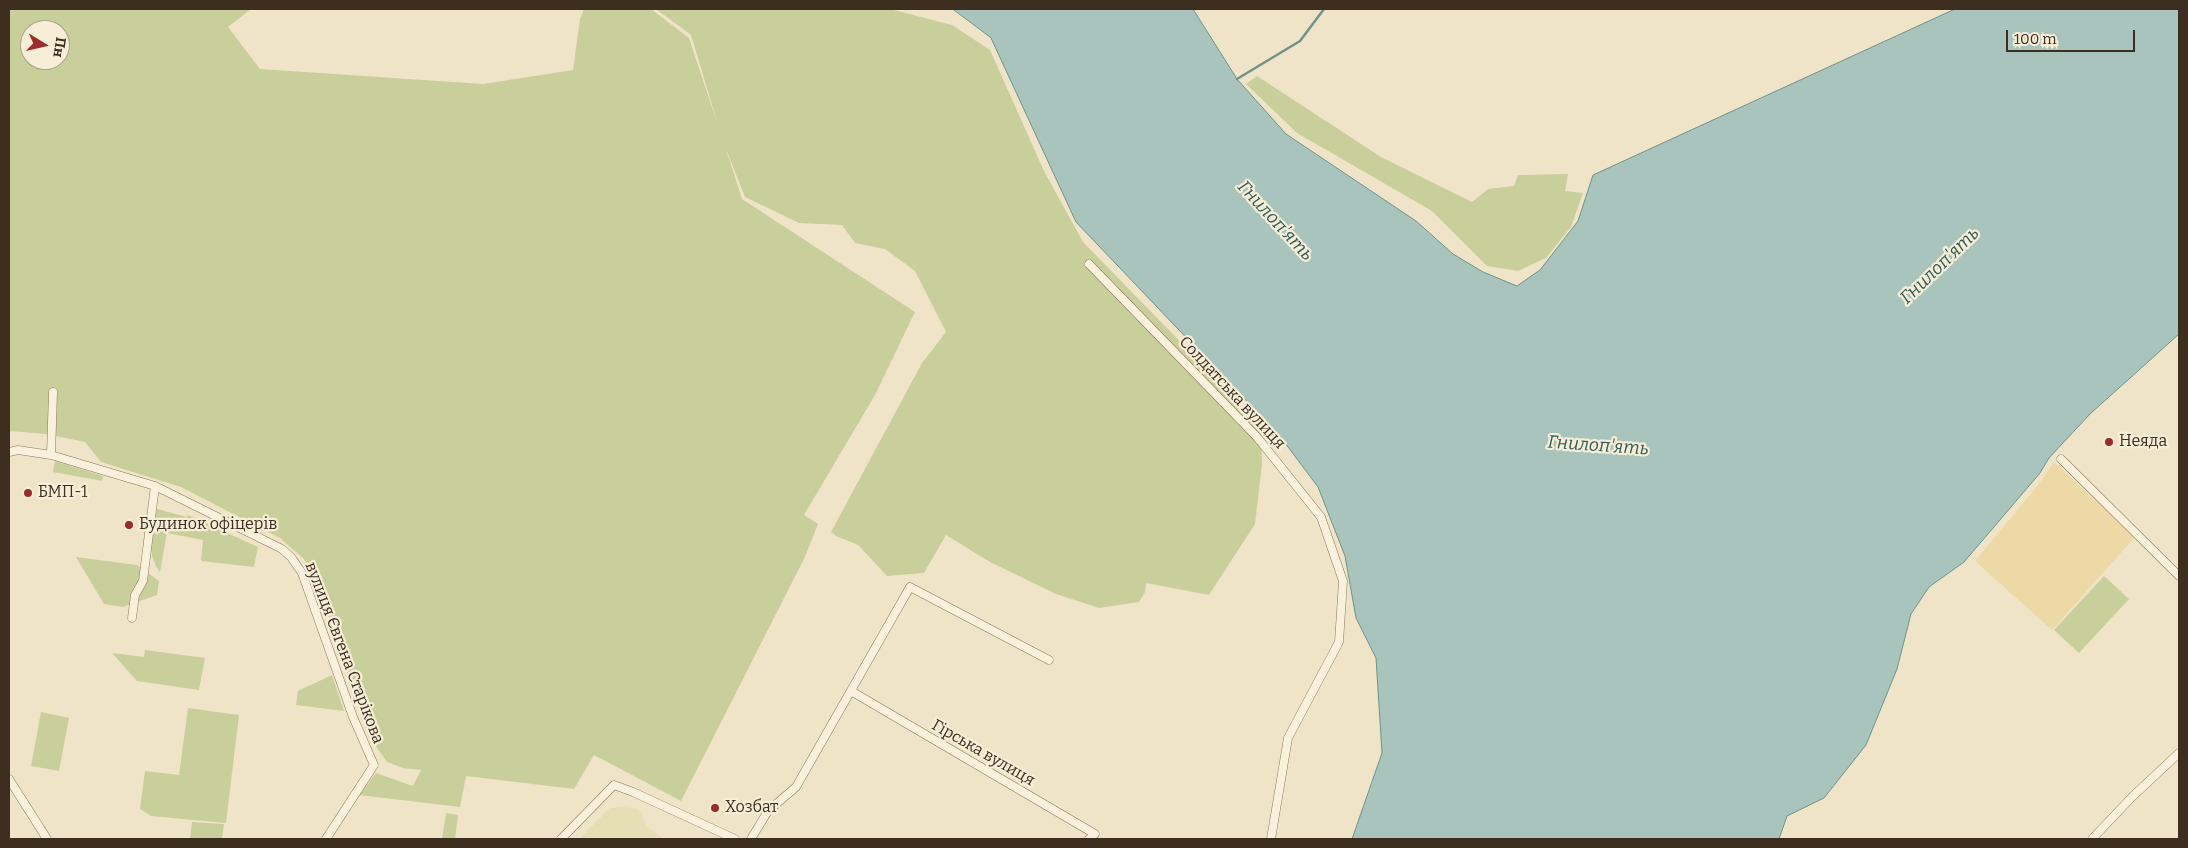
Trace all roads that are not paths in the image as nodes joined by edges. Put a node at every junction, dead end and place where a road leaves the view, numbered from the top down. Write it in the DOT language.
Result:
graph roads {
  1 [pos="1089,264"];
  2 [pos="53,392"];
  3 [pos="9,452"];
  4 [pos="51,455"];
  5 [pos="2061,459"];
  6 [pos="155,486"];
  7 [pos="2179,576"];
  8 [pos="132,618"];
  9 [pos="1049,660"];
  10 [pos="852,691"];
  11 [pos="2179,753"];
  12 [pos="9,779"];
  13 [pos="2094,838"];
  14 [pos="47,839"];
  15 [pos="326,839"];
  16 [pos="561,839"];
  17 [pos="735,839"];
  18 [pos="751,839"];
  19 [pos="1089,839"];
  20 [pos="1271,839"];
  1 -- 20 [label="street, Солдатська вулиця"];
  2 -- 4 [label="street"];
  3 -- 4 [label="street, вулиця Євгена Старікова"];
  4 -- 6 [label="street, вулиця Євгена Старікова"];
  5 -- 7 [label="street"];
  6 -- 8 [label="street"];
  6 -- 15 [label="street, вулиця Євгена Старікова"];
  9 -- 10 [label="street"];
  10 -- 18 [label="street"];
  10 -- 19 [label="street, Гірська вулиця"];
  11 -- 13 [label="street"];
  12 -- 14 [label="street"];
  16 -- 17 [label="street"];
}
